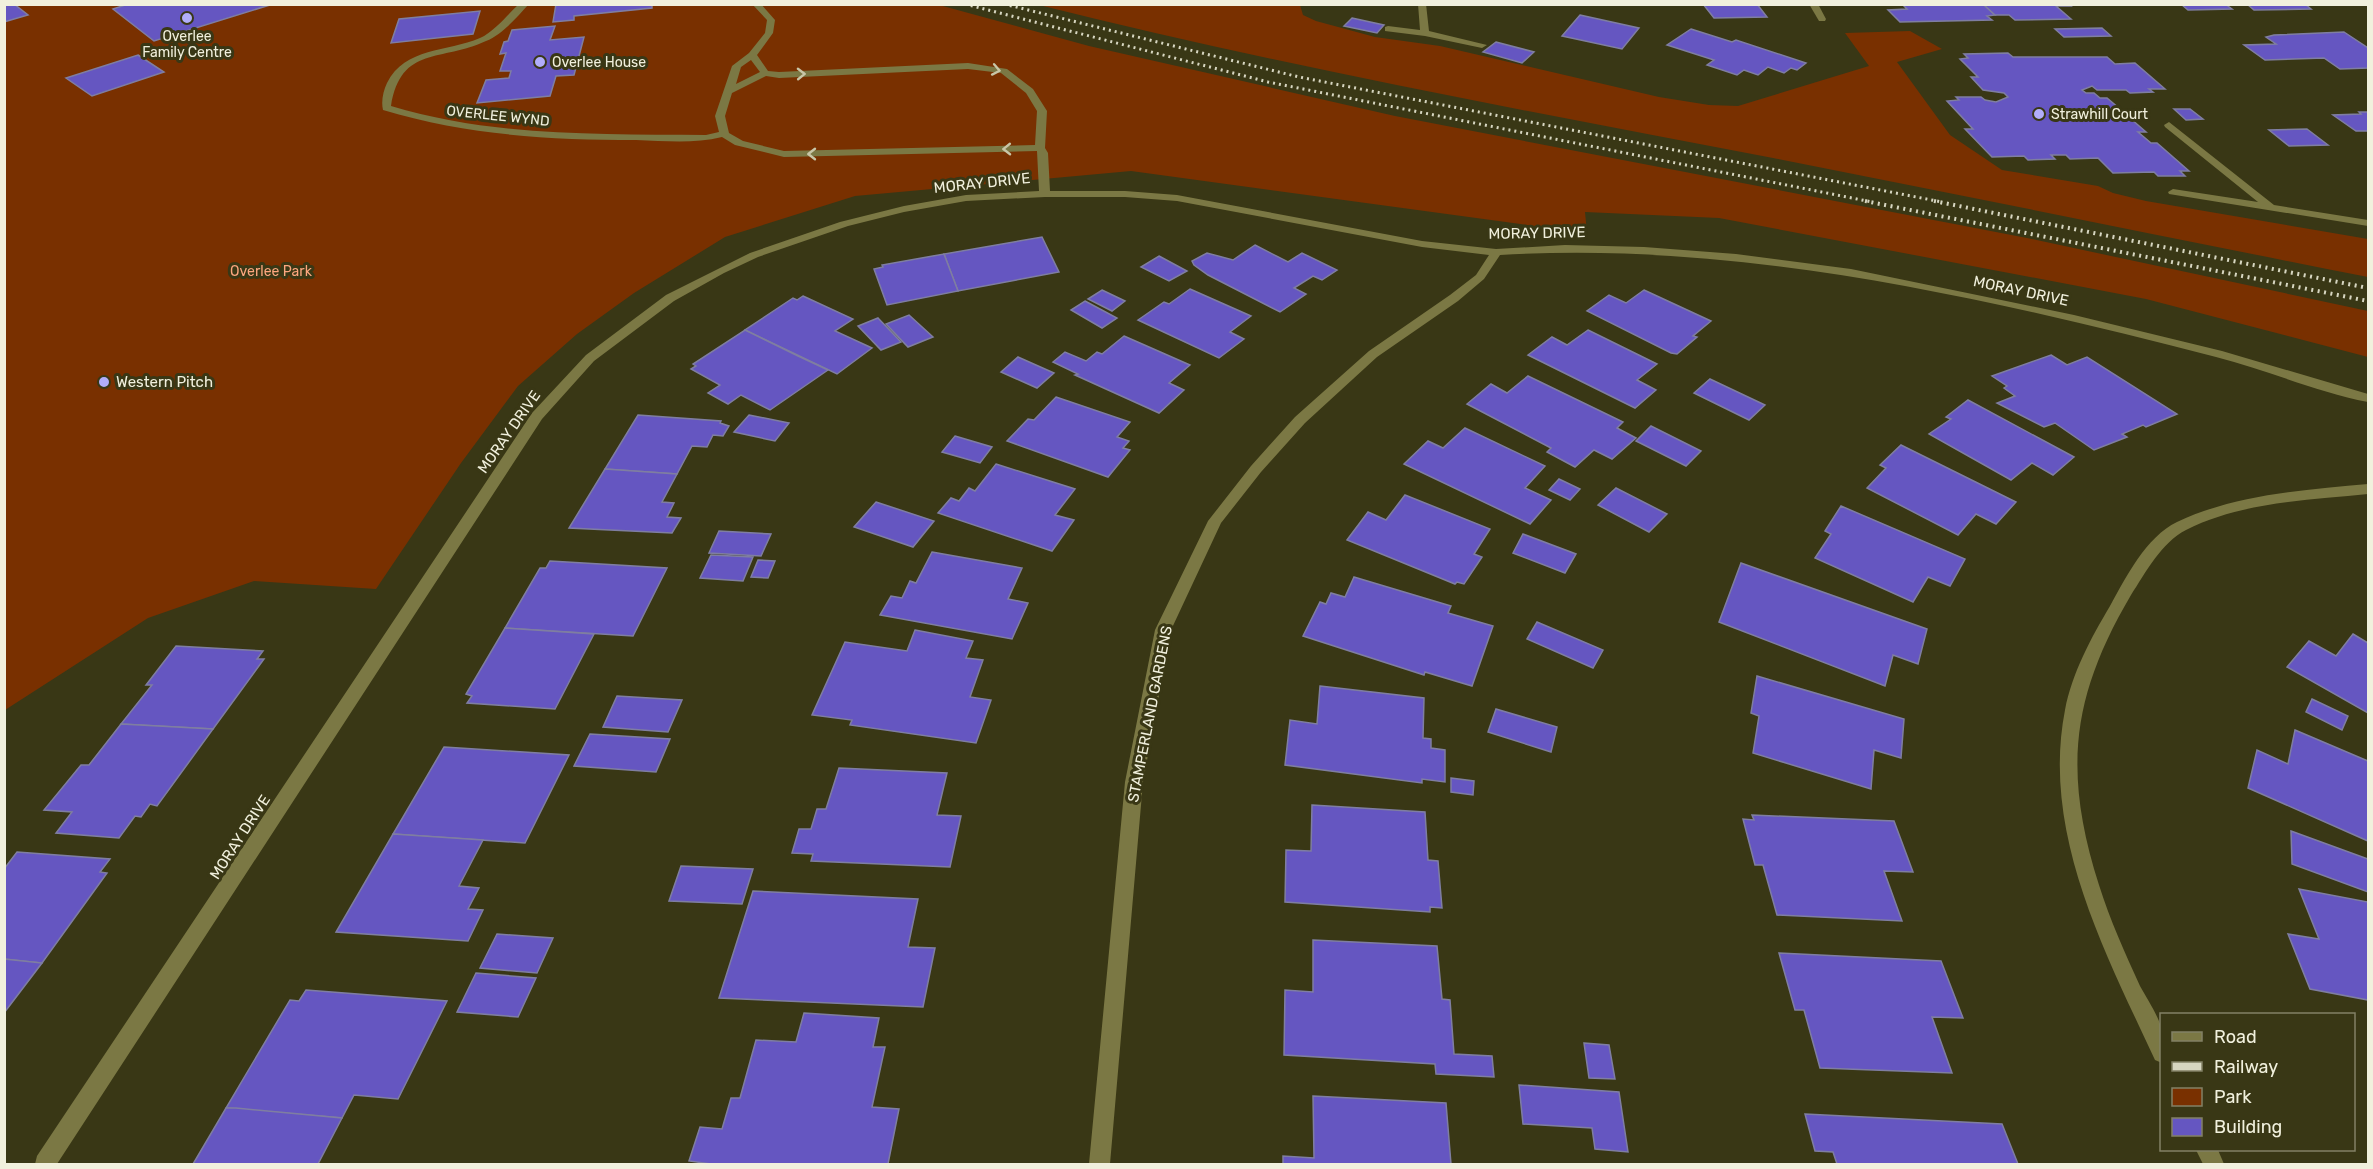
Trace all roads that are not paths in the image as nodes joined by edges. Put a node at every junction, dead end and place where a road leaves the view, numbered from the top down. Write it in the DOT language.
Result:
graph roads {
  1 [pos="525,4"];
  2 [pos="756,4"];
  3 [pos="1422,4"];
  4 [pos="1814,4"];
  5 [pos="1822,19"];
  6 [pos="1388,29"];
  7 [pos="1425,33"];
  8 [pos="1482,45"];
  9 [pos="752,56"];
  10 [pos="765,73"];
  11 [pos="728,92"];
  12 [pos="2169,125"];
  13 [pos="723,134"];
  14 [pos="1040,148"];
  15 [pos="2173,192"];
  16 [pos="1045,194"];
  17 [pos="2269,206"];
  18 [pos="2368,223"];
  19 [pos="1496,252"];
  20 [pos="2368,398"];
  21 [pos="2368,489"];
  22 [pos="2160,1048"];
  23 [pos="45,1164"];
  24 [pos="1099,1164"];
  1 -- 13 [label="street, OVERLEE WYND"];
  2 -- 9 [label="street"];
  3 -- 7 [label="street"];
  4 -- 5 [label="street"];
  6 -- 7 [label="street"];
  7 -- 8 [label="street"];
  9 -- 10 [label="street"];
  9 -- 11 [label="street"];
  10 -- 11 [label="street"];
  10 -- 14 [label="street, one-way"];
  11 -- 13 [label="street"];
  12 -- 17 [label="street"];
  14 -- 13 [label="street, one-way"];
  14 -- 16 [label="street"];
  15 -- 17 [label="street"];
  16 -- 19 [label="street, MORAY DRIVE"];
  16 -- 23 [label="street, MORAY DRIVE"];
  17 -- 18 [label="street"];
  19 -- 20 [label="street, MORAY DRIVE"];
  19 -- 24 [label="street, STAMPERLAND GARDENS"];
  21 -- 22 [label="street"];
}
